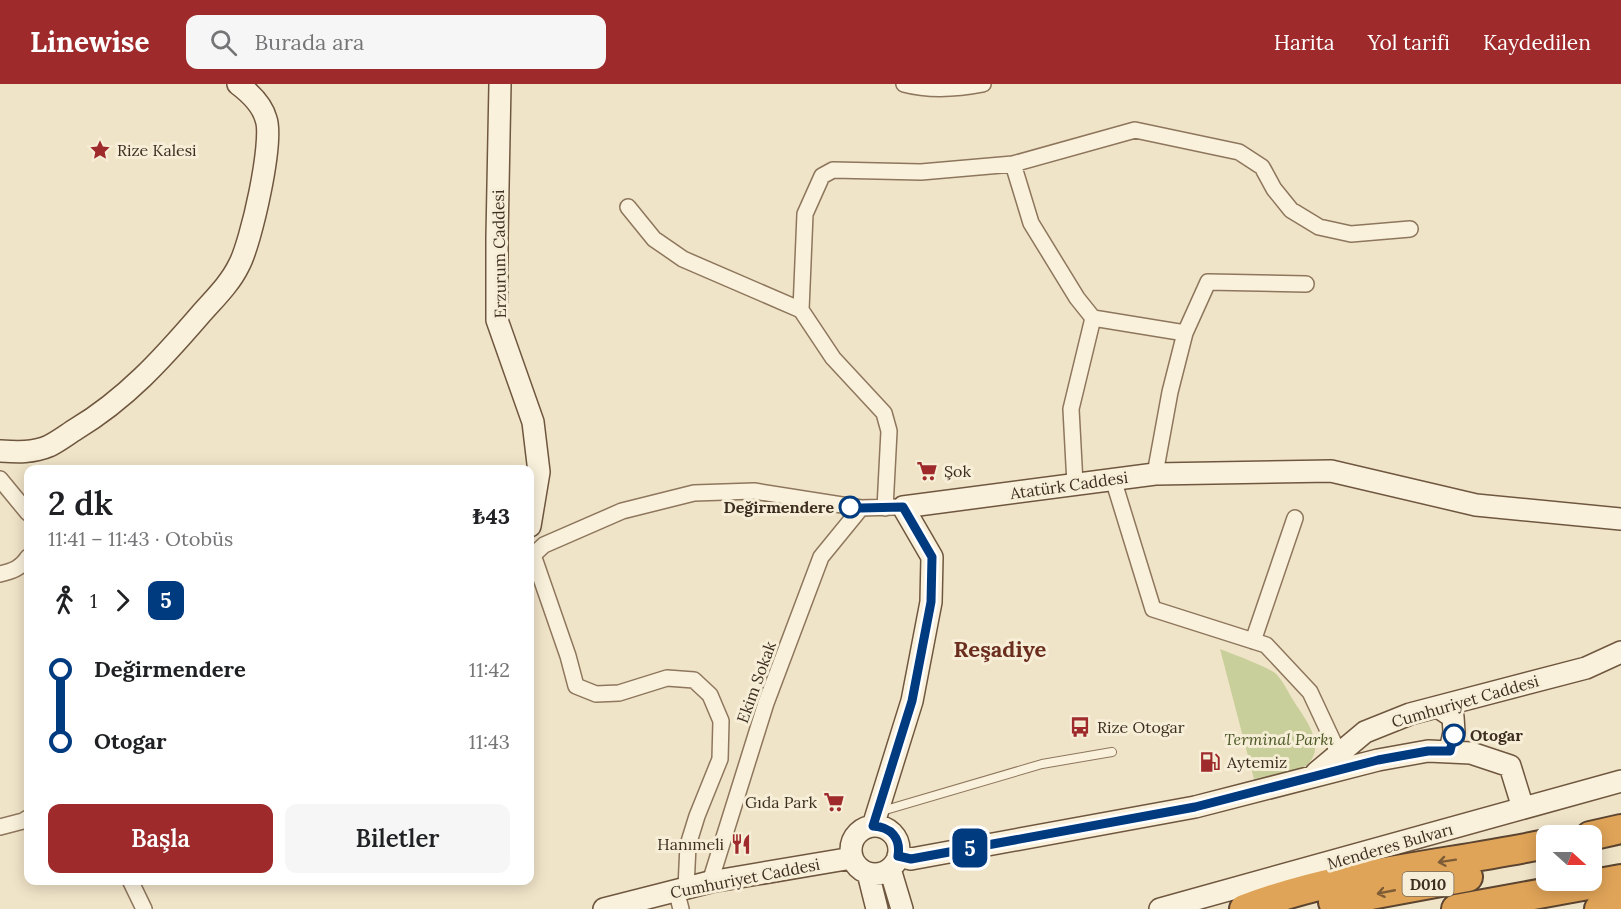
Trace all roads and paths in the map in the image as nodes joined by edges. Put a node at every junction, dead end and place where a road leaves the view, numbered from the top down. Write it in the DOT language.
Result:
graph roads {
  1 [pos="238,84"];
  2 [pos="500,84"];
  3 [pos="904,84"];
  4 [pos="984,84"];
  5 [pos="1012,164"];
  6 [pos="628,207"];
  7 [pos="1410,229"];
  8 [pos="1306,284"];
  9 [pos="801,310"];
  10 [pos="1093,318"];
  11 [pos="1185,333"];
  12 [pos="0,451"];
  13 [pos="1155,474"];
  14 [pos="0,479"];
  15 [pos="1113,479"];
  16 [pos="1076,484"];
  17 [pos="534,502"];
  18 [pos="894,507"];
  19 [pos="24,508"];
  20 [pos="861,508"];
  21 [pos="1294,518"];
  22 [pos="1621,519"];
  23 [pos="534,553"];
  24 [pos="534,564"];
  25 [pos="24,565"];
  26 [pos="0,574"];
  27 [pos="1253,641"];
  28 [pos="1621,652"];
  29 [pos="1438,707"];
  30 [pos="1450,751"];
  31 [pos="1112,752"];
  32 [pos="1339,754"];
  33 [pos="1311,777"];
  34 [pos="1621,781"];
  35 [pos="1523,808"];
  36 [pos="24,819"];
  37 [pos="875,819"];
  38 [pos="0,827"];
  39 [pos="1621,829"];
  40 [pos="1602,833"];
  41 [pos="1536,846"];
  42 [pos="1621,849"];
  43 [pos="1602,852"];
  44 [pos="852,858"];
  45 [pos="894,863"];
  46 [pos="1536,864"];
  47 [pos="868,873"];
  48 [pos="1621,879"];
  49 [pos="710,882"];
  50 [pos="132,885"];
  51 [pos="681,896"];
  52 [pos="1621,904"];
  53 [pos="1304,908"];
  54 [pos="144,909"];
  55 [pos="603,909"];
  56 [pos="877,909"];
  57 [pos="902,909"];
  58 [pos="1160,909"];
  59 [pos="1244,909"];
  60 [pos="1456,909"];
  61 [pos="1599,909"];
  1 -- 12 [label="street"];
  2 -- 17 [label="street, Erzurum Caddesi"];
  3 -- 4 [label="street"];
  5 -- 7 [label="street"];
  5 -- 9 [label="street"];
  5 -- 10 [label="street"];
  6 -- 9 [label="street"];
  8 -- 11 [label="street"];
  9 -- 18 [label="street"];
  10 -- 11 [label="street"];
  10 -- 16 [label="street"];
  11 -- 13 [label="street"];
  13 -- 15 [label="street, Atatürk Caddesi"];
  13 -- 22 [label="street, Atatürk Caddesi"];
  14 -- 19 [label="street"];
  15 -- 16 [label="street, Atatürk Caddesi"];
  15 -- 27 [label="street"];
  16 -- 18 [label="street, Atatürk Caddesi"];
  18 -- 20 [label="street, Atatürk Caddesi"];
  18 -- 37 [label="street"];
  20 -- 23 [label="street, Atatürk Caddesi"];
  20 -- 49 [label="street, Ekim Sokak"];
  21 -- 27 [label="street"];
  24 -- 51 [label="street"];
  25 -- 26 [label="street"];
  27 -- 32 [label="street"];
  28 -- 29 [label="street, Cumhuriyet Caddesi"];
  29 -- 30 [label="street"];
  29 -- 32 [label="street, Cumhuriyet Caddesi"];
  30 -- 33 [label="street"];
  30 -- 35 [label="street"];
  31 -- 37 [label="lane"];
  32 -- 33 [label="street, Cumhuriyet Caddesi"];
  33 -- 45 [label="street, Cumhuriyet Caddesi"];
  34 -- 35 [label="street, Menderes Bulvarı"];
  35 -- 58 [label="street, Menderes Bulvarı"];
  36 -- 38 [label="street"];
  37 -- 44 [label="street"];
  37 -- 45 [label="street"];
  39 -- 40 [label="highway"];
  41 -- 59 [label="highway, one-way"];
  42 -- 43 [label="highway"];
  44 -- 47 [label="street"];
  44 -- 49 [label="street, Cumhuriyet Caddesi"];
  45 -- 47 [label="street, Cumhuriyet Caddesi"];
  45 -- 57 [label="street"];
  46 -- 53 [label="highway, D010, one-way"];
  47 -- 56 [label="street"];
  48 -- 60 [label="highway, D010"];
  49 -- 51 [label="street, Cumhuriyet Caddesi"];
  50 -- 54 [label="street"];
  51 -- 55 [label="street, Cumhuriyet Caddesi"];
  52 -- 61 [label="highway"];
}
